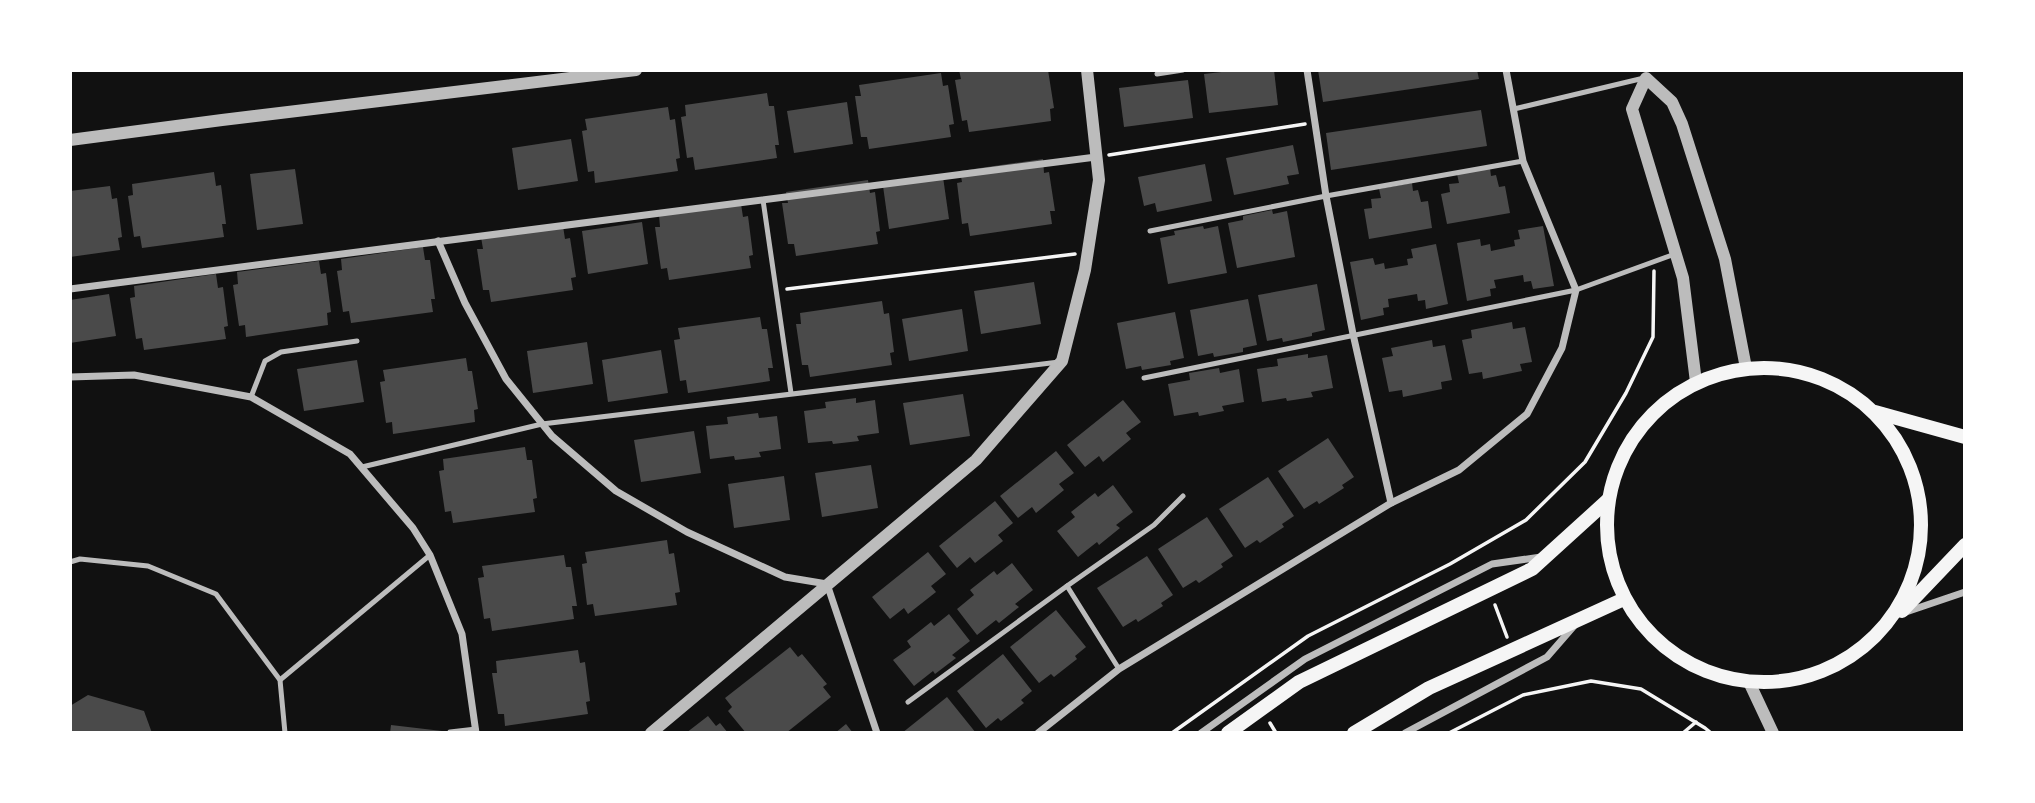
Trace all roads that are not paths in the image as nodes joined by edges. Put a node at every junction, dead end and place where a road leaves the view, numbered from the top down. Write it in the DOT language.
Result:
graph roads {
  1 [pos="636,70"];
  2 [pos="1087,70"];
  3 [pos="1183,70"];
  4 [pos="1307,70"];
  5 [pos="1506,70"];
  6 [pos="1157,74"];
  7 [pos="1645,74"];
  8 [pos="1514,109"];
  9 [pos="70,140"];
  10 [pos="1096,157"];
  11 [pos="1522,161"];
  12 [pos="1326,196"];
  13 [pos="763,200"];
  14 [pos="1150,231"];
  15 [pos="438,241"];
  16 [pos="1675,254"];
  17 [pos="70,289"];
  18 [pos="1576,290"];
  19 [pos="1353,334"];
  20 [pos="357,341"];
  21 [pos="1062,361"];
  22 [pos="1746,368"];
  23 [pos="70,377"];
  24 [pos="1144,378"];
  25 [pos="1696,382"];
  26 [pos="791,393"];
  27 [pos="251,397"];
  28 [pos="1875,412"];
  29 [pos="542,424"];
  30 [pos="1965,437"];
  31 [pos="362,467"];
  32 [pos="1183,496"];
  33 [pos="1608,500"];
  34 [pos="1391,503"];
  35 [pos="1965,545"];
  36 [pos="430,555"];
  37 [pos="1546,557"];
  38 [pos="70,562"];
  39 [pos="827,584"];
  40 [pos="1067,586"];
  41 [pos="1965,592"];
  42 [pos="1624,599"];
  43 [pos="1899,614"];
  44 [pos="1580,619"];
  45 [pos="1119,669"];
  46 [pos="280,680"];
  47 [pos="1749,682"];
  48 [pos="908,702"];
  49 [pos="476,731"];
  50 [pos="450,732"];
  51 [pos="285,733"];
  52 [pos="651,733"];
  53 [pos="877,733"];
  54 [pos="1038,733"];
  55 [pos="1201,733"];
  56 [pos="1228,733"];
  57 [pos="1354,733"];
  58 [pos="1405,733"];
  59 [pos="1773,733"];
  1 -- 9 [label="street"];
  2 -- 10 [label="street"];
  3 -- 6 [label="lane"];
  4 -- 12 [label="street"];
  5 -- 8 [label="street"];
  7 -- 8 [label="lane"];
  7 -- 16 [label="street"];
  7 -- 22 [label="street"];
  8 -- 11 [label="street"];
  10 -- 13 [label="street"];
  10 -- 21 [label="street"];
  11 -- 12 [label="lane"];
  11 -- 18 [label="street"];
  12 -- 14 [label="lane"];
  12 -- 19 [label="street"];
  13 -- 15 [label="street"];
  13 -- 26 [label="lane"];
  15 -- 17 [label="street"];
  15 -- 29 [label="street"];
  16 -- 18 [label="lane"];
  16 -- 25 [label="street"];
  18 -- 19 [label="lane"];
  18 -- 34 [label="street"];
  19 -- 24 [label="lane"];
  19 -- 34 [label="street"];
  20 -- 27 [label="lane"];
  21 -- 26 [label="lane"];
  21 -- 39 [label="street"];
  22 -- 25 [label="main road"];
  22 -- 28 [label="main road"];
  23 -- 27 [label="street"];
  25 -- 33 [label="main road"];
  26 -- 29 [label="lane"];
  27 -- 31 [label="street"];
  28 -- 30 [label="main road"];
  28 -- 43 [label="main road"];
  29 -- 31 [label="lane"];
  29 -- 39 [label="street"];
  31 -- 36 [label="street"];
  32 -- 40 [label="lane"];
  33 -- 37 [label="main road"];
  33 -- 42 [label="main road"];
  34 -- 45 [label="street"];
  35 -- 43 [label="main road"];
  36 -- 46 [label="lane"];
  36 -- 49 [label="street"];
  37 -- 55 [label="street"];
  37 -- 56 [label="main road"];
  38 -- 46 [label="lane"];
  39 -- 52 [label="street"];
  39 -- 53 [label="street"];
  40 -- 45 [label="lane"];
  40 -- 48 [label="lane"];
  41 -- 43 [label="street"];
  42 -- 44 [label="main road"];
  42 -- 47 [label="main road"];
  43 -- 47 [label="main road"];
  44 -- 57 [label="main road"];
  44 -- 58 [label="street"];
  45 -- 54 [label="street"];
  46 -- 51 [label="lane"];
  47 -- 59 [label="street"];
  49 -- 50 [label="lane"];
}
